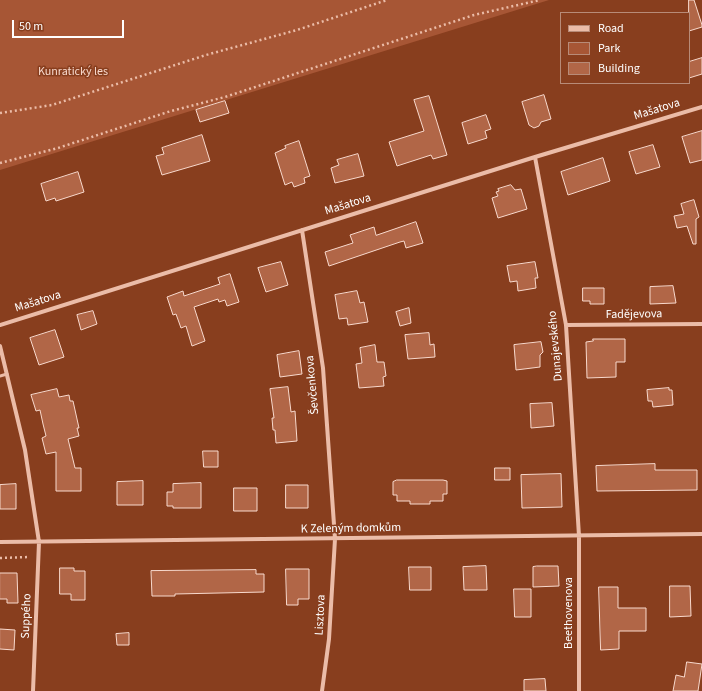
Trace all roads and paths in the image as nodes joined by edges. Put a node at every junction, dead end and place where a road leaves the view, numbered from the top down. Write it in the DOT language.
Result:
graph roads {
  1 [pos="387,0"];
  2 [pos="540,0"];
  3 [pos="702,107"];
  4 [pos="0,113"];
  5 [pos="535,157"];
  6 [pos="0,164"];
  7 [pos="302,230"];
  8 [pos="702,324"];
  9 [pos="0,325"];
  10 [pos="566,325"];
  11 [pos="0,346"];
  12 [pos="7,374"];
  13 [pos="0,376"];
  14 [pos="702,534"];
  15 [pos="579,536"];
  16 [pos="335,539"];
  17 [pos="0,542"];
  18 [pos="39,542"];
  19 [pos="34,557"];
  20 [pos="0,558"];
  21 [pos="33,691"];
  22 [pos="322,691"];
  23 [pos="579,691"];
  1 -- 4 [label="path"];
  2 -- 6 [label="path"];
  3 -- 5 [label="street, Mašatova"];
  5 -- 7 [label="street, Mašatova"];
  5 -- 10 [label="street, Dunajevského"];
  7 -- 9 [label="street, Mašatova"];
  7 -- 16 [label="street, Ševčenkova"];
  8 -- 10 [label="street, Fadějevova"];
  10 -- 15 [label="street, Dunajevského"];
  11 -- 12 [label="street"];
  12 -- 13 [label="lane"];
  12 -- 18 [label="street"];
  14 -- 15 [label="street, K Zeleným domkům"];
  15 -- 16 [label="street, K Zeleným domkům"];
  15 -- 23 [label="street, Beethovenova"];
  16 -- 18 [label="street, K Zeleným domkům"];
  16 -- 22 [label="street, Lisztova"];
  17 -- 18 [label="street, K Zeleným domkům"];
  18 -- 21 [label="street, Suppého"];
  19 -- 20 [label="path"];
}
